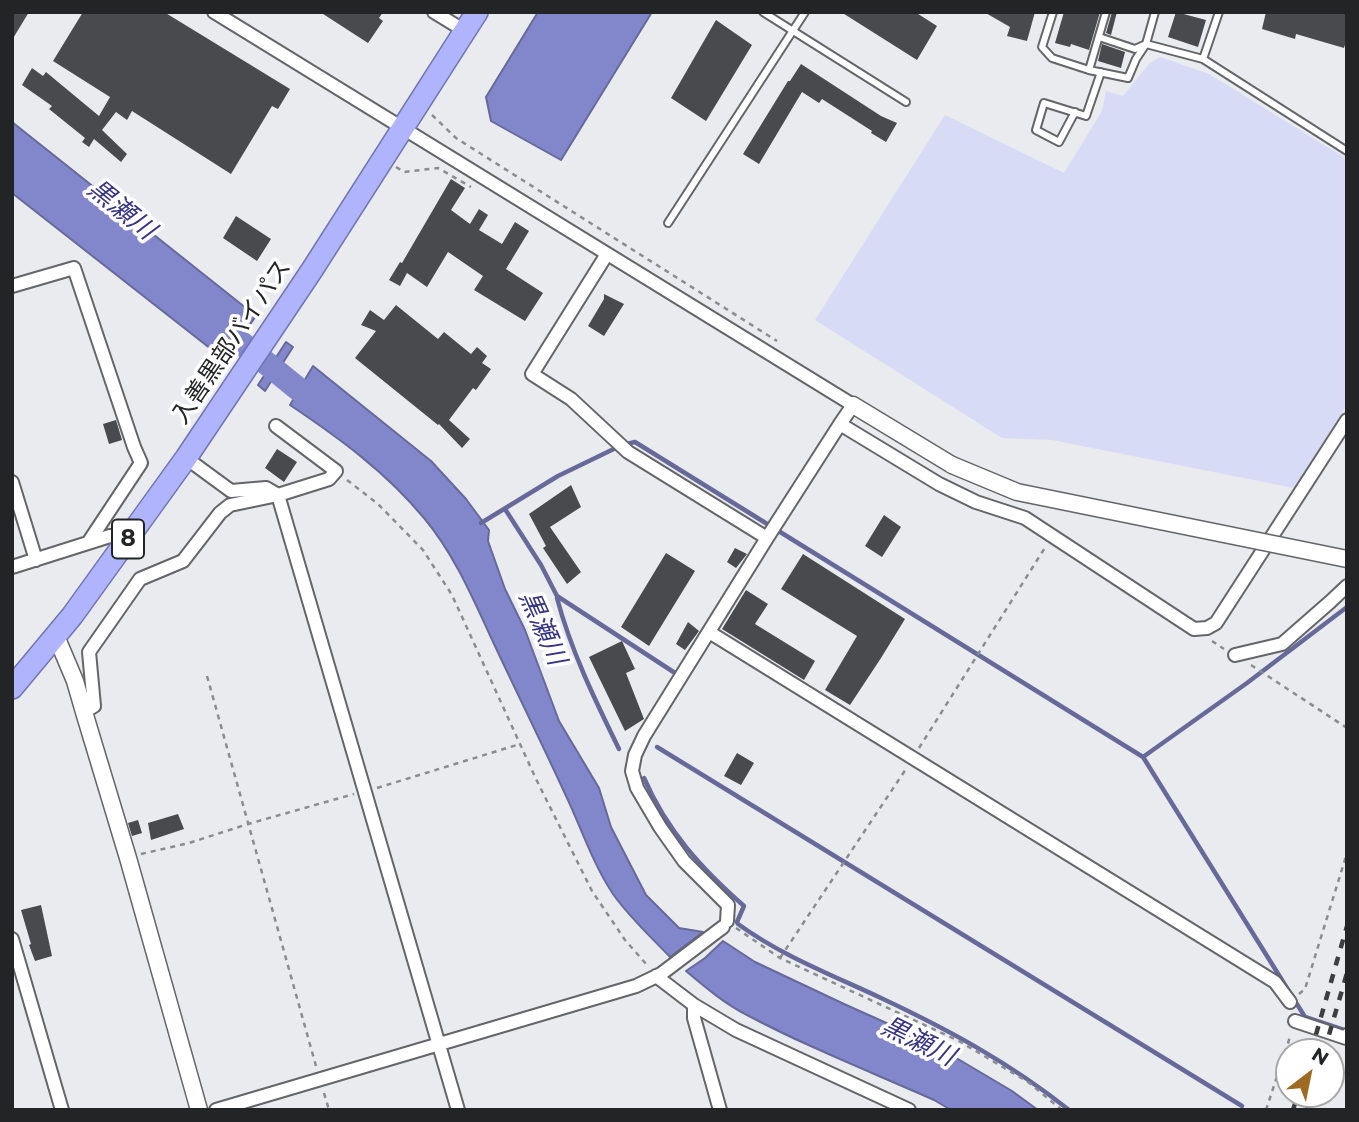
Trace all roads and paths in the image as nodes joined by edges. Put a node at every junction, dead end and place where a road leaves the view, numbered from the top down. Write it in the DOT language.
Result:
graph roads {
  1 [pos="214,12"];
  2 [pos="434,12"];
  3 [pos="477,12"];
  4 [pos="763,12"];
  5 [pos="806,12"];
  6 [pos="1053,12"];
  7 [pos="1106,12"];
  8 [pos="1155,12"];
  9 [pos="1219,12"];
  10 [pos="465,31"];
  11 [pos="793,32"];
  12 [pos="1099,37"];
  13 [pos="1146,44"];
  14 [pos="1203,59"];
  15 [pos="1089,69"];
  16 [pos="1101,72"];
  17 [pos="906,102"];
  18 [pos="418,105"];
  19 [pos="1075,112"];
  20 [pos="403,129"];
  21 [pos="1347,151"];
  22 [pos="668,223"];
  23 [pos="607,254"];
  24 [pos="12,286"];
  25 [pos="784,345"];
  26 [pos="853,405"];
  27 [pos="1347,419"];
  28 [pos="840,424"];
  29 [pos="276,426"];
  30 [pos="186,458"];
  31 [pos="336,471"];
  32 [pos="12,482"];
  33 [pos="278,495"];
  34 [pos="129,537"];
  35 [pos="767,538"];
  36 [pos="88,543"];
  37 [pos="1347,559"];
  38 [pos="36,560"];
  39 [pos="12,567"];
  40 [pos="1347,586"];
  41 [pos="1207,628"];
  42 [pos="709,632"];
  43 [pos="56,636"];
  44 [pos="1235,655"];
  45 [pos="207,676"];
  46 [pos="12,688"];
  47 [pos="84,712"];
  48 [pos="1347,728"];
  49 [pos="520,744"];
  50 [pos="365,791"];
  51 [pos="248,824"];
  52 [pos="1347,853"];
  53 [pos="128,858"];
  54 [pos="725,924"];
  55 [pos="12,939"];
  56 [pos="659,975"];
  57 [pos="1290,1002"];
  58 [pos="694,1005"];
  59 [pos="1295,1021"];
  60 [pos="1346,1037"];
  61 [pos="439,1044"];
  62 [pos="320,1080"];
  63 [pos="62,1110"];
  64 [pos="199,1110"];
  65 [pos="216,1110"];
  66 [pos="329,1110"];
  67 [pos="458,1110"];
  68 [pos="720,1110"];
  69 [pos="909,1110"];
  70 [pos="1062,1110"];
  71 [pos="1266,1110"];
  1 -- 20 [label="street"];
  2 -- 10 [label="street"];
  3 -- 10 [label="highway, 入善黒部バイパス / 8"];
  4 -- 11 [label="lane"];
  5 -- 11 [label="lane"];
  6 -- 15 [label="lane"];
  7 -- 12 [label="lane"];
  8 -- 13 [label="lane"];
  9 -- 14 [label="lane"];
  10 -- 18 [label="highway, 入善黒部バイパス / 8"];
  11 -- 17 [label="lane"];
  11 -- 22 [label="lane"];
  12 -- 13 [label="lane"];
  12 -- 15 [label="lane"];
  13 -- 14 [label="lane"];
  13 -- 16 [label="lane"];
  14 -- 21 [label="lane"];
  15 -- 16 [label="lane"];
  16 -- 19 [label="lane"];
  18 -- 20 [label="highway, 入善黒部バイパス / 8"];
  18 -- 25 [label="path"];
  19 -- 19 [label="lane"];
  20 -- 23 [label="street"];
  20 -- 30 [label="highway, 入善黒部バイパス / 8"];
  23 -- 26 [label="street"];
  23 -- 35 [label="street"];
  24 -- 36 [label="street"];
  26 -- 28 [label="street"];
  26 -- 37 [label="street, bridge"];
  27 -- 41 [label="street"];
  28 -- 35 [label="street"];
  28 -- 41 [label="street"];
  29 -- 31 [label="street"];
  30 -- 33 [label="street"];
  30 -- 34 [label="highway, 入善黒部バイパス / 8"];
  31 -- 33 [label="street"];
  31 -- 49 [label="path"];
  32 -- 38 [label="street"];
  33 -- 47 [label="street"];
  33 -- 50 [label="street"];
  34 -- 36 [label="street"];
  34 -- 43 [label="highway, 入善黒部バイパス / 8"];
  35 -- 42 [label="street"];
  36 -- 38 [label="street"];
  38 -- 39 [label="street"];
  40 -- 44 [label="street"];
  41 -- 44 [label="path"];
  42 -- 54 [label="street"];
  42 -- 57 [label="street"];
  43 -- 46 [label="highway, 入善黒部バイパス / 8"];
  43 -- 47 [label="street"];
  44 -- 48 [label="path"];
  45 -- 51 [label="path"];
  47 -- 53 [label="street"];
  49 -- 50 [label="path"];
  49 -- 56 [label="path"];
  50 -- 51 [label="path"];
  50 -- 61 [label="street"];
  51 -- 53 [label="path"];
  51 -- 62 [label="path"];
  52 -- 57 [label="path"];
  53 -- 64 [label="street"];
  54 -- 56 [label="street"];
  54 -- 70 [label="path"];
  55 -- 63 [label="street"];
  56 -- 58 [label="street"];
  56 -- 61 [label="street"];
  58 -- 68 [label="street"];
  58 -- 69 [label="street"];
  59 -- 60 [label="street"];
  59 -- 71 [label="path"];
  61 -- 62 [label="street"];
  61 -- 67 [label="street"];
  62 -- 65 [label="street"];
  62 -- 66 [label="path"];
}
